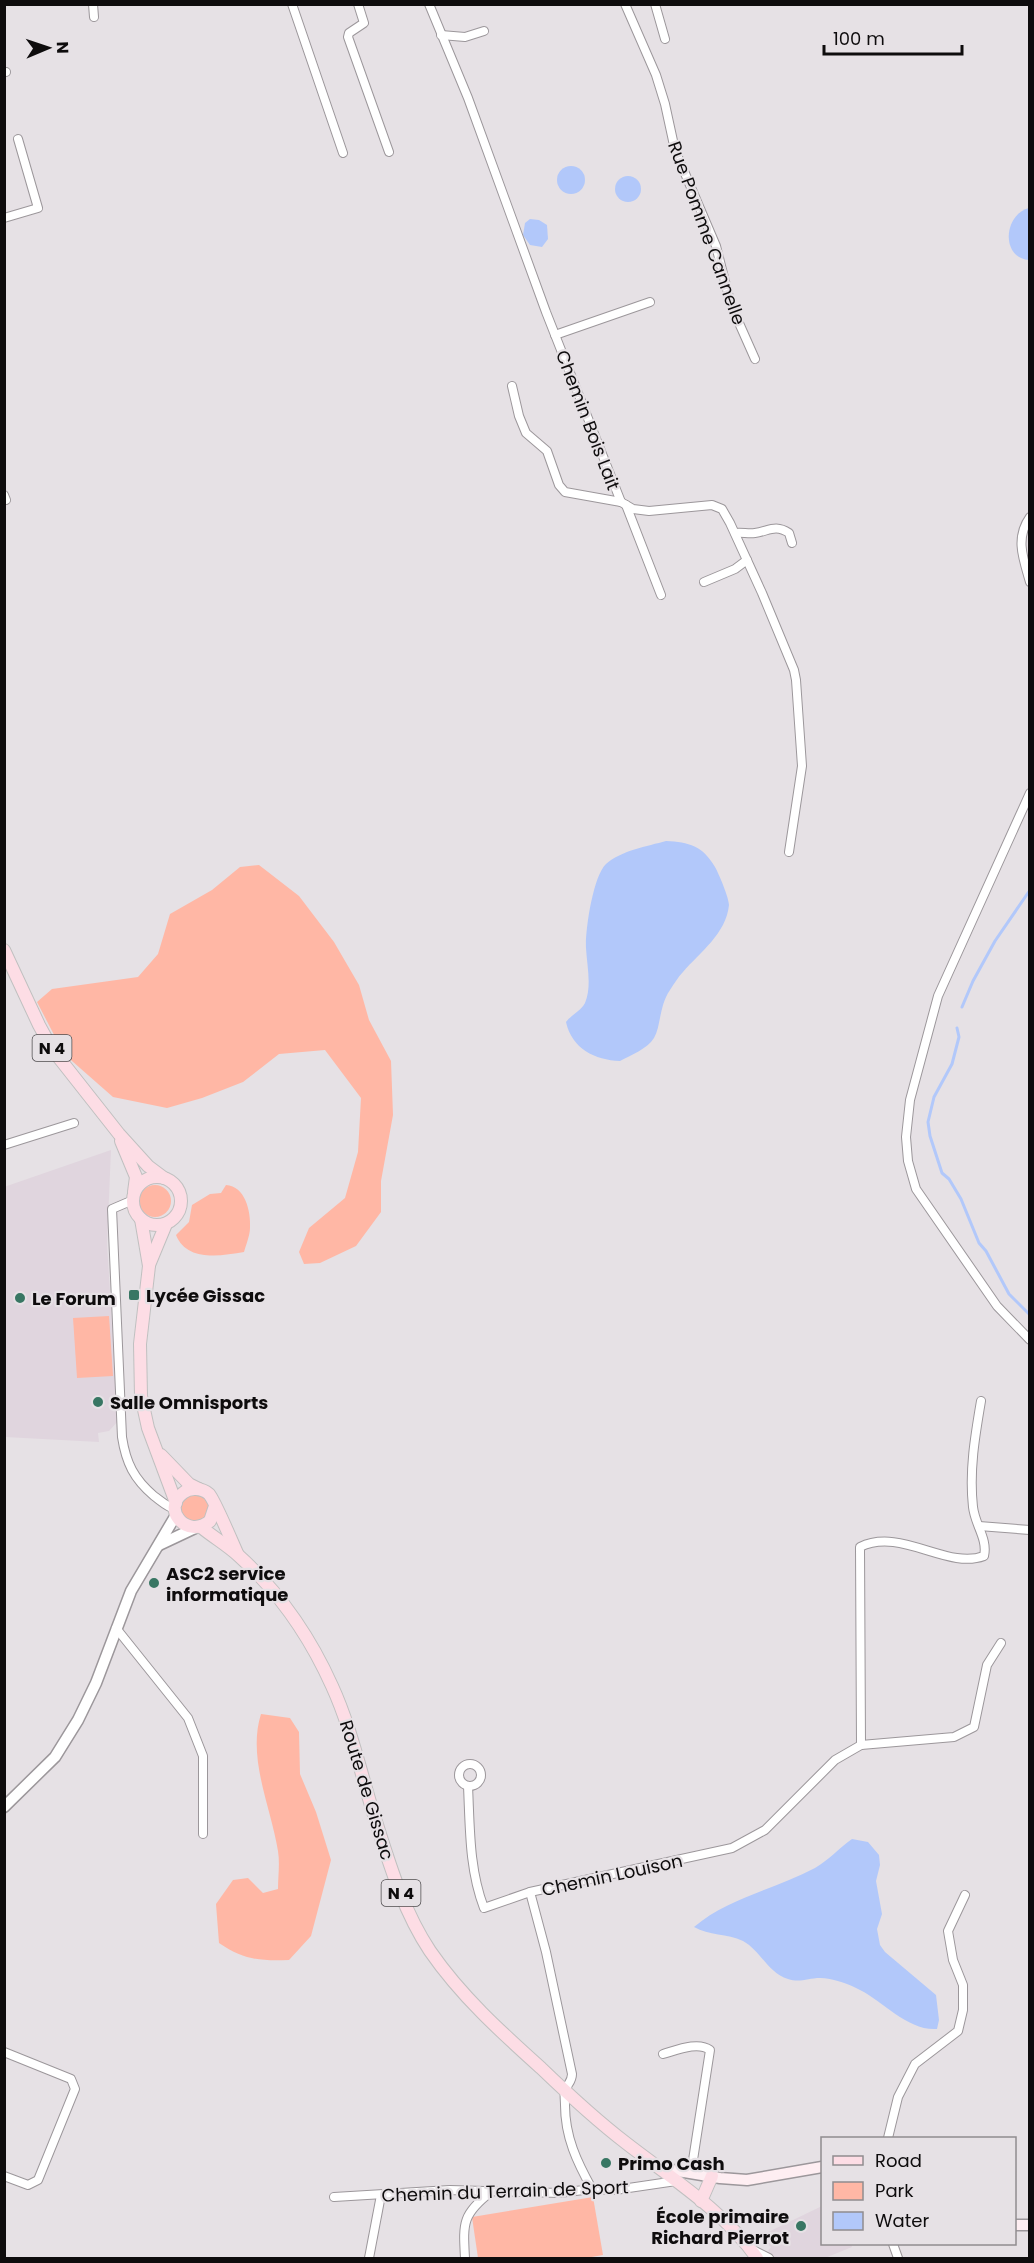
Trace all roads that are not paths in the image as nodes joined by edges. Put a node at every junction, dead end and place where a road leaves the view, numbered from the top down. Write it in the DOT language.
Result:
graph roads {
  1 [pos="93,4"];
  2 [pos="292,4"];
  3 [pos="358,4"];
  4 [pos="429,4"];
  5 [pos="626,4"];
  6 [pos="655,4"];
  7 [pos="94,17"];
  8 [pos="484,31"];
  9 [pos="441,36"];
  10 [pos="665,39"];
  11 [pos="18,139"];
  12 [pos="389,152"];
  13 [pos="343,153"];
  14 [pos="4,218"];
  15 [pos="650,302"];
  16 [pos="555,335"];
  17 [pos="755,359"];
  18 [pos="512,386"];
  19 [pos="623,503"];
  20 [pos="1029,517"];
  21 [pos="735,533"];
  22 [pos="792,543"];
  23 [pos="747,560"];
  24 [pos="704,582"];
  25 [pos="1029,582"];
  26 [pos="661,595"];
  27 [pos="1029,793"];
  28 [pos="789,852"];
  29 [pos="4,950"];
  30 [pos="74,1123"];
  31 [pos="119,1134"];
  32 [pos="4,1145"];
  33 [pos="164,1178"];
  34 [pos="134,1197"];
  35 [pos="141,1220"];
  36 [pos="166,1224"];
  37 [pos="149,1266"];
  38 [pos="1029,1340"];
  39 [pos="981,1401"];
  40 [pos="157,1451"];
  41 [pos="200,1490"];
  42 [pos="215,1506"];
  43 [pos="175,1509"];
  44 [pos="979,1526"];
  45 [pos="198,1527"];
  46 [pos="1029,1530"];
  47 [pos="159,1545"];
  48 [pos="238,1555"];
  49 [pos="116,1628"];
  50 [pos="1001,1643"];
  51 [pos="861,1745"];
  52 [pos="468,1786"];
  53 [pos="4,1807"];
  54 [pos="203,1834"];
  55 [pos="530,1892"];
  56 [pos="965,1895"];
  57 [pos="4,2052"];
  58 [pos="663,2054"];
  59 [pos="565,2091"];
  60 [pos="888,2137"];
  61 [pos="657,2167"];
  62 [pos="821,2167"];
  63 [pos="691,2173"];
  64 [pos="4,2176"];
  65 [pos="712,2176"];
  66 [pos="676,2181"];
  67 [pos="592,2189"];
  68 [pos="492,2191"];
  69 [pos="381,2195"];
  70 [pos="334,2196"];
  71 [pos="701,2202"];
  72 [pos="753,2253"];
  73 [pos="369,2259"];
  74 [pos="465,2259"];
  75 [pos="769,2259"];
  1 -- 7 [label="street"];
  2 -- 13 [label="street"];
  3 -- 12 [label="street"];
  4 -- 9 [label="street, Chemin Bois Lait"];
  5 -- 17 [label="street, Rue Pomme Cannelle"];
  6 -- 10 [label="street"];
  8 -- 9 [label="street"];
  9 -- 16 [label="street, Chemin Bois Lait"];
  11 -- 14 [label="street"];
  15 -- 16 [label="street"];
  16 -- 19 [label="street, Chemin Bois Lait"];
  18 -- 19 [label="street"];
  19 -- 21 [label="street, Chemin Bois Lait"];
  19 -- 26 [label="street"];
  20 -- 25 [label="street"];
  21 -- 22 [label="street"];
  21 -- 23 [label="street, Chemin Bois Lait"];
  23 -- 24 [label="street"];
  23 -- 28 [label="street, Chemin Bois Lait"];
  27 -- 38 [label="street"];
  29 -- 31 [label="main road, N 4"];
  30 -- 32 [label="street"];
  31 -- 33 [label="main road, N 4"];
  31 -- 34 [label="main road, N 4"];
  33 -- 34 [label="main road"];
  33 -- 36 [label="main road, N 4"];
  34 -- 35 [label="main road, N 4"];
  34 -- 43 [label="street"];
  35 -- 36 [label="main road"];
  35 -- 37 [label="main road, N 4"];
  36 -- 37 [label="main road, N 4"];
  37 -- 40 [label="main road, N 4"];
  39 -- 44 [label="street"];
  40 -- 41 [label="main road, N 4"];
  40 -- 43 [label="main road, N 4"];
  41 -- 42 [label="main road, N 4"];
  41 -- 43 [label="main road"];
  42 -- 45 [label="main road"];
  42 -- 48 [label="main road, Route de Gissac / N 4"];
  43 -- 45 [label="main road, N 4"];
  43 -- 47 [label="street"];
  44 -- 46 [label="street"];
  44 -- 51 [label="street"];
  45 -- 47 [label="street"];
  45 -- 48 [label="main road, Route de Gissac / N 4"];
  47 -- 49 [label="street"];
  48 -- 59 [label="main road, Route de Gissac / N 4"];
  49 -- 53 [label="street"];
  49 -- 54 [label="street"];
  50 -- 51 [label="street"];
  51 -- 55 [label="street, Chemin Louison"];
  52 -- 55 [label="street"];
  55 -- 59 [label="street, Chemin Louison"];
  56 -- 60 [label="street"];
  57 -- 64 [label="street"];
  58 -- 63 [label="street"];
  59 -- 61 [label="main road, Route de Gissac / N 4"];
  59 -- 67 [label="street, Chemin Louison"];
  61 -- 63 [label="main road"];
  61 -- 66 [label="main road, N 4"];
  62 -- 65 [label="main road"];
  63 -- 65 [label="main road"];
  65 -- 71 [label="main road"];
  66 -- 67 [label="street, Chemin du Terrain de Sport"];
  66 -- 71 [label="main road, N 4"];
  67 -- 68 [label="street, Chemin du Terrain de Sport"];
  68 -- 69 [label="street, Chemin du Terrain de Sport"];
  68 -- 74 [label="street"];
  69 -- 70 [label="street, Chemin du Terrain de Sport"];
  69 -- 73 [label="street"];
  71 -- 72 [label="main road, N 4"];
  72 -- 75 [label="street"];
}
